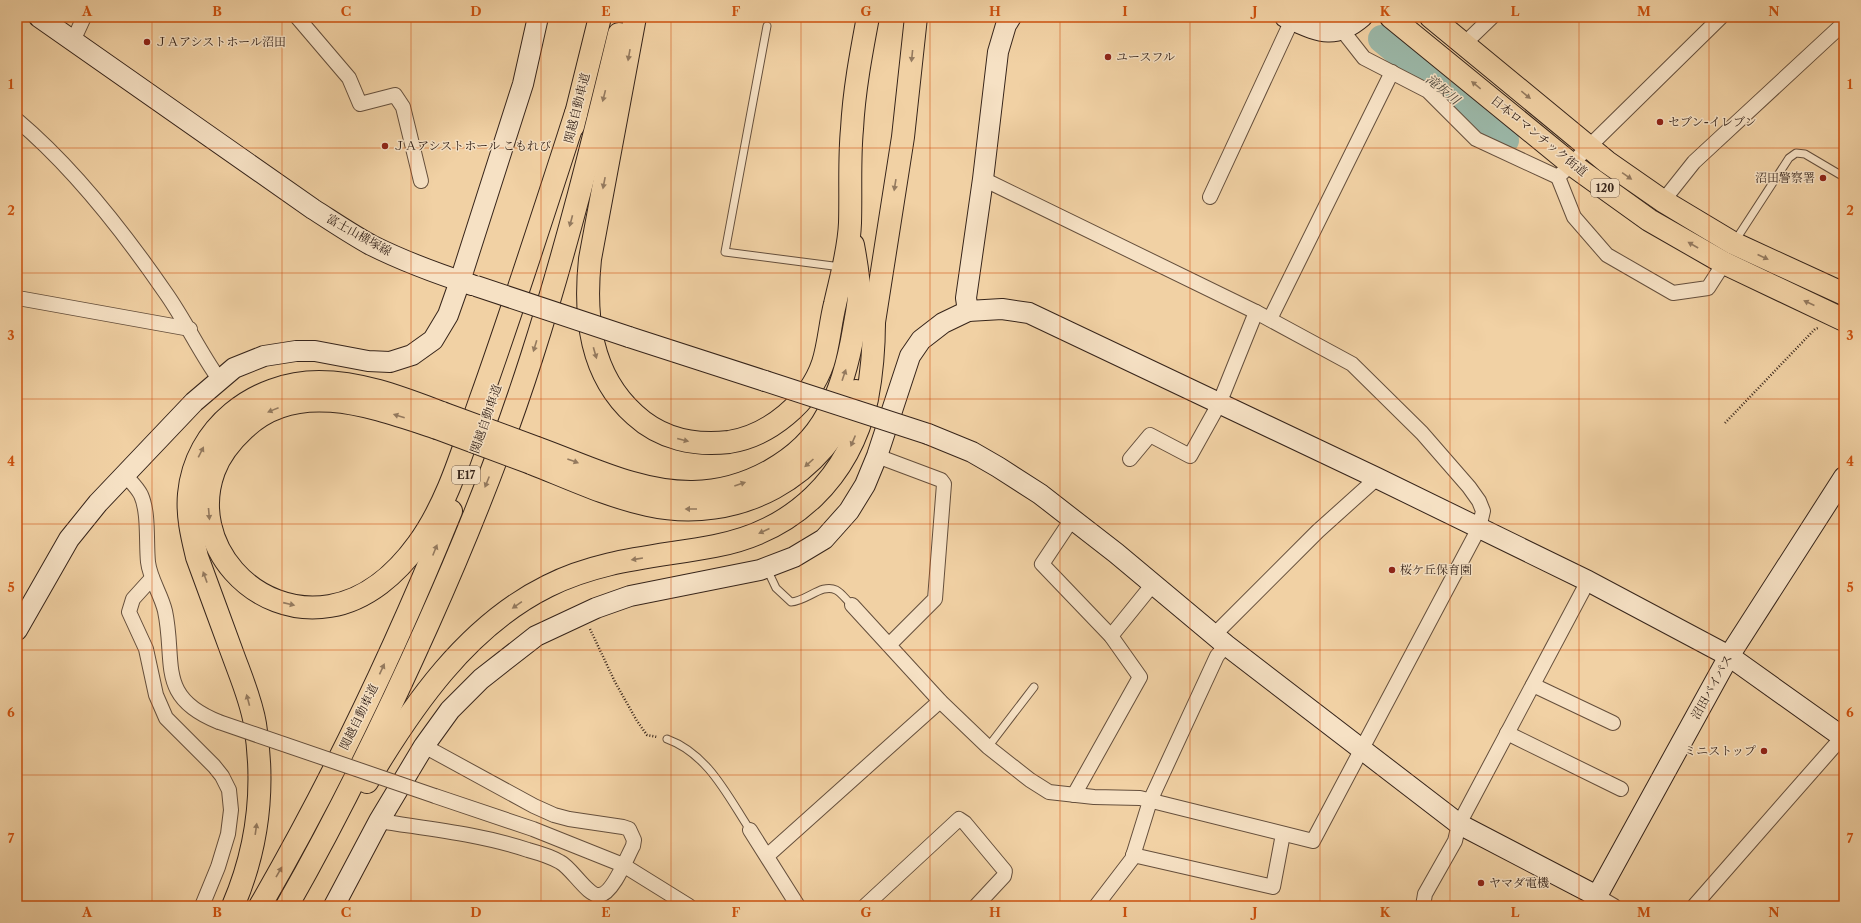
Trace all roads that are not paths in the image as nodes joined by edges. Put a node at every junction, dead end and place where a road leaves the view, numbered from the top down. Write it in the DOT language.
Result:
graph roads {
  1 [pos="39,17"];
  2 [pos="84,17"];
  3 [pos="297,17"];
  4 [pos="538,17"];
  5 [pos="600,17"];
  6 [pos="623,17"];
  7 [pos="636,17"];
  8 [pos="868,17"];
  9 [pos="916,17"];
  10 [pos="1012,17"];
  11 [pos="1362,17"];
  12 [pos="1391,17"];
  13 [pos="1431,17"];
  14 [pos="1492,17"];
  15 [pos="1721,17"];
  16 [pos="1288,18"];
  17 [pos="1844,23"];
  18 [pos="767,26"];
  19 [pos="1342,30"];
  20 [pos="73,41"];
  21 [pos="1464,44"];
  22 [pos="1392,72"];
  23 [pos="576,113"];
  24 [pos="17,120"];
  25 [pos="1589,147"];
  26 [pos="1565,170"];
  27 [pos="1844,177"];
  28 [pos="983,179"];
  29 [pos="421,181"];
  30 [pos="1210,197"];
  31 [pos="1663,201"];
  32 [pos="1729,253"];
  33 [pos="864,268"];
  34 [pos="468,283"];
  35 [pos="1844,294"];
  36 [pos="18,298"];
  37 [pos="968,311"];
  38 [pos="1256,312"];
  39 [pos="1270,320"];
  40 [pos="1844,320"];
  41 [pos="874,321"];
  42 [pos="190,329"];
  43 [pos="220,379"];
  44 [pos="1219,404"];
  45 [pos="439,420"];
  46 [pos="534,456"];
  47 [pos="877,456"];
  48 [pos="1130,459"];
  49 [pos="124,474"];
  50 [pos="1844,477"];
  51 [pos="1377,478"];
  52 [pos="1072,519"];
  53 [pos="1479,528"];
  54 [pos="766,567"];
  55 [pos="152,578"];
  56 [pos="1588,581"];
  57 [pos="1154,584"];
  58 [pos="852,605"];
  59 [pos="17,630"];
  60 [pos="1111,636"];
  61 [pos="1220,640"];
  62 [pos="889,645"];
  63 [pos="1729,656"];
  64 [pos="1533,685"];
  65 [pos="1034,687"];
  66 [pos="940,702"];
  67 [pos="1613,723"];
  68 [pos="1507,733"];
  69 [pos="1844,736"];
  70 [pos="667,739"];
  71 [pos="424,746"];
  72 [pos="988,747"];
  73 [pos="1362,749"];
  74 [pos="1622,788"];
  75 [pos="1074,795"];
  76 [pos="1150,801"];
  77 [pos="379,821"];
  78 [pos="1459,824"];
  79 [pos="750,830"];
  80 [pos="1283,834"];
  81 [pos="1133,855"];
  82 [pos="767,856"];
  83 [pos="623,865"];
  84 [pos="670,901"];
  85 [pos="1601,903"];
  86 [pos="202,906"];
  87 [pos="233,906"];
  88 [pos="260,906"];
  89 [pos="287,906"];
  90 [pos="294,906"];
  91 [pos="334,906"];
  92 [pos="689,906"];
  93 [pos="798,906"];
  94 [pos="865,906"];
  95 [pos="976,906"];
  96 [pos="1096,906"];
  97 [pos="1423,906"];
  98 [pos="1694,906"];
  1 -- 20 [label="street, 富士山横塚線"];
  2 -- 20 [label="street"];
  3 -- 29 [label="street"];
  4 -- 34 [label="street"];
  5 -- 23 [label="highway, 関越自動車道 / E17"];
  6 -- 89 [label="highway, 関越自動車道 / E17, one-way"];
  7 -- 33 [label="highway, one-way"];
  8 -- 33 [label="highway"];
  9 -- 33 [label="highway, one-way"];
  10 -- 28 [label="street"];
  11 -- 19 [label="street"];
  26 -- 12 [label="highway, 日本ロマンチック街道 / 120, one-way"];
  13 -- 21 [label="highway, 日本ロマンチック街道 / 120"];
  14 -- 21 [label="street"];
  15 -- 25 [label="street"];
  16 -- 19 [label="street"];
  16 -- 30 [label="street"];
  17 -- 31 [label="street"];
  18 -- 33 [label="lane"];
  19 -- 22 [label="street"];
  20 -- 34 [label="street, 富士山横塚線"];
  21 -- 25 [label="highway, 日本ロマンチック街道 / 120, one-way"];
  22 -- 26 [label="street"];
  22 -- 39 [label="street"];
  45 -- 23 [label="highway, one-way"];
  88 -- 23 [label="highway, 関越自動車道 / E17, one-way"];
  24 -- 42 [label="street"];
  25 -- 26 [label="street"];
  25 -- 31 [label="highway, 日本ロマンチック街道 / 120, one-way"];
  32 -- 26 [label="highway, 日本ロマンチック街道 / 120, one-way"];
  26 -- 32 [label="street"];
  27 -- 32 [label="lane"];
  28 -- 37 [label="street"];
  28 -- 38 [label="street"];
  31 -- 32 [label="highway, 日本ロマンチック街道 / 120"];
  32 -- 35 [label="highway, 日本ロマンチック街道 / 120, one-way"];
  40 -- 32 [label="highway, 日本ロマンチック街道 / 120, one-way"];
  33 -- 41 [label="highway"];
  46 -- 33 [label="highway, one-way"];
  34 -- 43 [label="street"];
  34 -- 52 [label="street, 富士山横塚線, bridge"];
  36 -- 42 [label="street"];
  37 -- 44 [label="street"];
  37 -- 47 [label="street"];
  38 -- 39 [label="street"];
  38 -- 44 [label="street"];
  39 -- 53 [label="street"];
  41 -- 46 [label="highway, one-way"];
  41 -- 90 [label="highway, one-way"];
  42 -- 43 [label="street"];
  43 -- 49 [label="street"];
  44 -- 48 [label="street"];
  44 -- 51 [label="street"];
  45 -- 46 [label="highway, bridge"];
  87 -- 45 [label="highway, one-way"];
  47 -- 54 [label="street"];
  47 -- 62 [label="street"];
  49 -- 55 [label="street"];
  49 -- 59 [label="street"];
  50 -- 63 [label="street, 沼田バイパス"];
  51 -- 53 [label="street"];
  51 -- 61 [label="street"];
  52 -- 57 [label="street, 富士山横塚線"];
  52 -- 60 [label="street"];
  53 -- 56 [label="street"];
  53 -- 73 [label="street"];
  54 -- 58 [label="lane"];
  54 -- 71 [label="street"];
  55 -- 83 [label="street, bridge"];
  55 -- 86 [label="street"];
  56 -- 63 [label="street"];
  56 -- 64 [label="street"];
  57 -- 60 [label="street"];
  57 -- 61 [label="street, 富士山横塚線"];
  58 -- 62 [label="street"];
  60 -- 75 [label="street"];
  61 -- 73 [label="street, 富士山横塚線"];
  61 -- 76 [label="street"];
  62 -- 66 [label="street"];
  63 -- 69 [label="street"];
  63 -- 85 [label="street, 沼田バイパス"];
  64 -- 67 [label="street"];
  64 -- 68 [label="street"];
  65 -- 72 [label="lane"];
  66 -- 72 [label="street"];
  66 -- 82 [label="street"];
  68 -- 74 [label="street"];
  68 -- 78 [label="street"];
  69 -- 98 [label="street"];
  70 -- 79 [label="lane"];
  71 -- 77 [label="street"];
  71 -- 83 [label="street"];
  72 -- 75 [label="street"];
  73 -- 78 [label="street, 富士山横塚線"];
  73 -- 80 [label="street"];
  75 -- 76 [label="street"];
  76 -- 80 [label="street"];
  76 -- 81 [label="street"];
  77 -- 83 [label="street"];
  77 -- 91 [label="street"];
  78 -- 85 [label="street, 富士山横塚線"];
  78 -- 97 [label="street"];
  79 -- 82 [label="street"];
  80 -- 81 [label="street"];
  81 -- 96 [label="street"];
  82 -- 93 [label="street"];
  83 -- 84 [label="street"];
  84 -- 92 [label="street"];
  94 -- 95 [label="street"];
}
